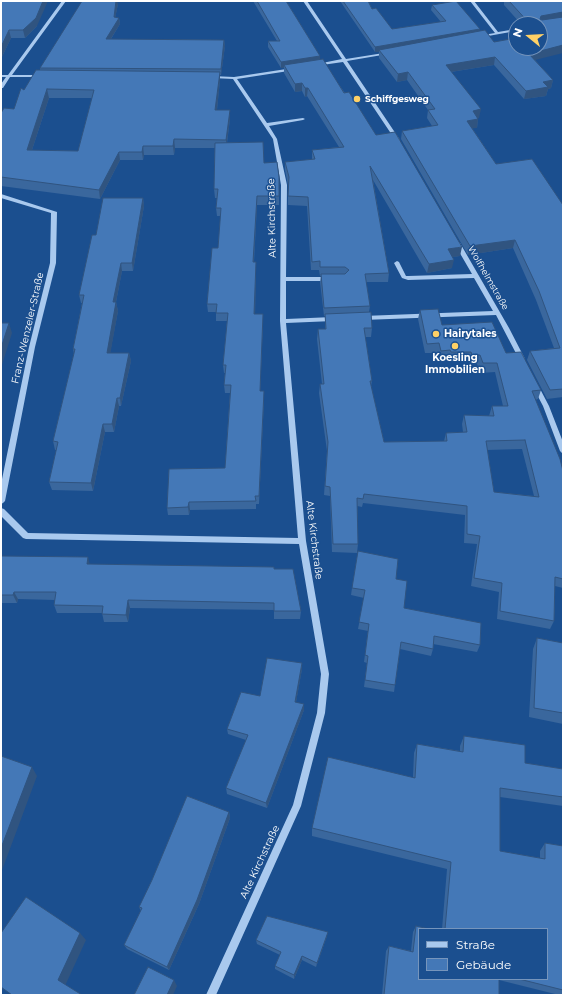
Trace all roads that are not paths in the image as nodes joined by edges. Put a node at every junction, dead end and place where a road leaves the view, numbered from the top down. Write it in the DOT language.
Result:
graph roads {
  1 [pos="64,1"];
  2 [pos="305,1"];
  3 [pos="472,1"];
  4 [pos="508,31"];
  5 [pos="497,33"];
  6 [pos="474,37"];
  7 [pos="391,52"];
  8 [pos="344,61"];
  9 [pos="311,66"];
  10 [pos="296,68"];
  11 [pos="1,76"];
  12 [pos="10,76"];
  13 [pos="49,76"];
  14 [pos="203,77"];
  15 [pos="234,78"];
  16 [pos="1,88"];
  17 [pos="303,119"];
  18 [pos="266,125"];
  19 [pos="403,148"];
  20 [pos="1,196"];
  21 [pos="453,236"];
  22 [pos="398,263"];
  23 [pos="476,276"];
  24 [pos="283,279"];
  25 [pos="337,279"];
  26 [pos="497,313"];
  27 [pos="354,318"];
  28 [pos="338,319"];
  29 [pos="283,322"];
  30 [pos="524,363"];
  31 [pos="532,378"];
  32 [pos="563,451"];
  33 [pos="1,501"];
  34 [pos="1,511"];
  35 [pos="302,541"];
  36 [pos="211,995"];
  1 -- 12 [label="street"];
  2 -- 8 [label="street"];
  3 -- 5 [label="street"];
  4 -- 5 [label="street"];
  5 -- 6 [label="street"];
  7 -- 8 [label="street"];
  8 -- 9 [label="street"];
  8 -- 19 [label="street"];
  10 -- 15 [label="street"];
  11 -- 12 [label="street"];
  12 -- 13 [label="street"];
  12 -- 16 [label="street"];
  14 -- 15 [label="street"];
  15 -- 18 [label="street, Alte Kirchstraße"];
  17 -- 18 [label="street"];
  18 -- 24 [label="street, Alte Kirchstraße"];
  20 -- 33 [label="street, Franz-Wenzeler-Straße"];
  21 -- 23 [label="street, Wolfhelmstraße"];
  22 -- 23 [label="street"];
  23 -- 26 [label="street, Wolfhelmstraße"];
  24 -- 25 [label="street"];
  24 -- 29 [label="street, Alte Kirchstraße"];
  26 -- 27 [label="street"];
  26 -- 30 [label="street, Wolfhelmstraße"];
  28 -- 29 [label="street"];
  29 -- 35 [label="street, Alte Kirchstraße"];
  31 -- 32 [label="street"];
  34 -- 35 [label="street"];
  35 -- 36 [label="street, Alte Kirchstraße"];
}
